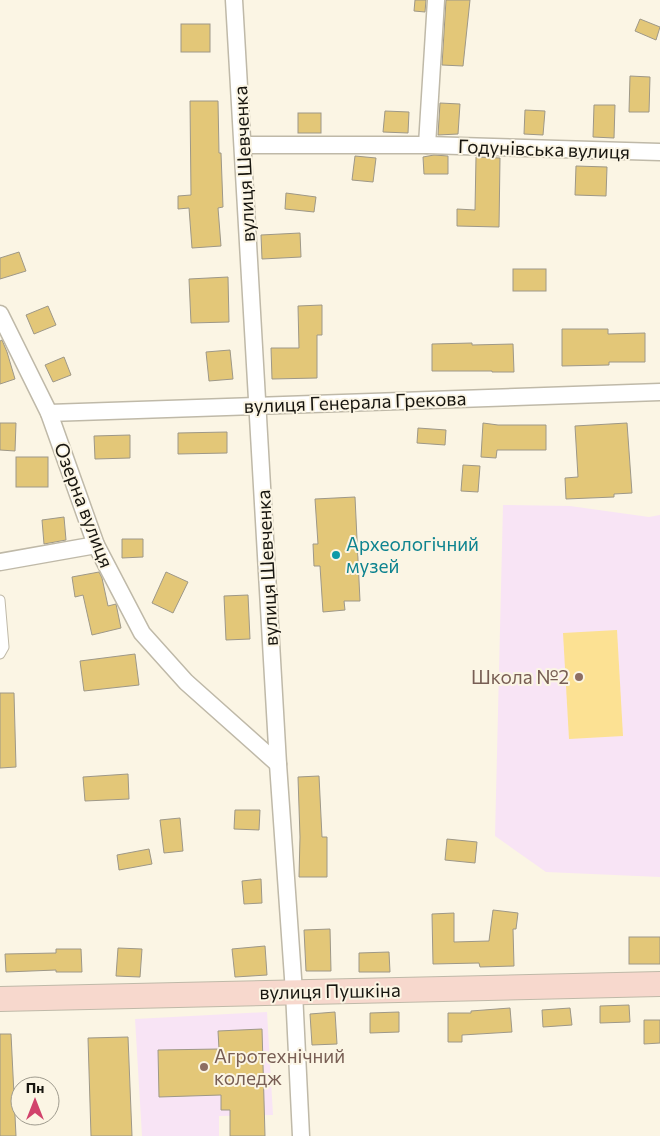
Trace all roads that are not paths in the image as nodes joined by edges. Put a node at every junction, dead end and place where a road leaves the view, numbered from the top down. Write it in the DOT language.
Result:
graph roads {
  1 [pos="234,0"];
  2 [pos="436,0"];
  3 [pos="243,145"];
  4 [pos="427,145"];
  5 [pos="660,152"];
  6 [pos="0,314"];
  7 [pos="660,392"];
  8 [pos="258,405"];
  9 [pos="49,413"];
  10 [pos="96,546"];
  11 [pos="0,562"];
  12 [pos="0,600"];
  13 [pos="0,654"];
  14 [pos="278,764"];
  15 [pos="660,984"];
  16 [pos="294,992"];
  17 [pos="0,999"];
  18 [pos="301,1136"];
  1 -- 3 [label="street, вулиця Шевченка"];
  2 -- 4 [label="street"];
  3 -- 4 [label="street, Годунівська вулиця"];
  3 -- 8 [label="street, вулиця Шевченка"];
  4 -- 5 [label="street, Годунівська вулиця"];
  6 -- 9 [label="street, Озерна вулиця"];
  7 -- 8 [label="street, вулиця Генерала Грекова"];
  8 -- 9 [label="street, вулиця Генерала Грекова"];
  8 -- 14 [label="street, вулиця Шевченка"];
  9 -- 10 [label="street, Озерна вулиця"];
  10 -- 11 [label="street"];
  10 -- 14 [label="street, Озерна вулиця"];
  12 -- 13 [label="lane"];
  14 -- 16 [label="street, вулиця Шевченка"];
  15 -- 16 [label="street, вулиця Пушкіна"];
  16 -- 17 [label="street, вулиця Пушкіна"];
  16 -- 18 [label="street, вулиця Шевченка"];
}
